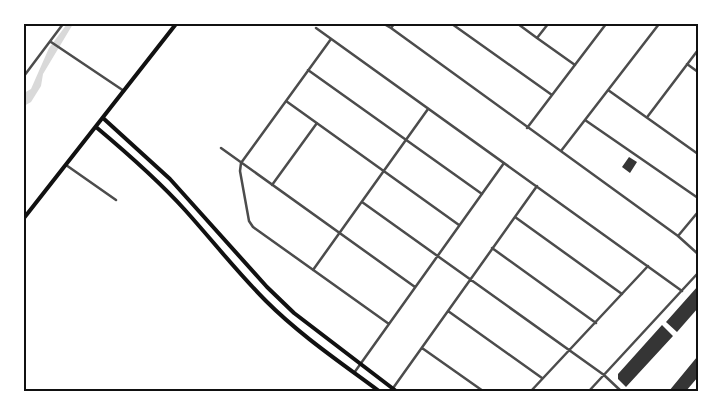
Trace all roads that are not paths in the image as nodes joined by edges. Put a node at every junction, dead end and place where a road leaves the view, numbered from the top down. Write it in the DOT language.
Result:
graph roads {
  1 [pos="63,24"];
  2 [pos="176,24"];
  3 [pos="384,24"];
  4 [pos="394,24"];
  5 [pos="452,24"];
  6 [pos="518,24"];
  7 [pos="548,24"];
  8 [pos="606,24"];
  9 [pos="659,24"];
  10 [pos="316,28"];
  11 [pos="390,28"];
  12 [pos="537,38"];
  13 [pos="331,39"];
  14 [pos="52,42"];
  15 [pos="698,50"];
  16 [pos="688,64"];
  17 [pos="575,65"];
  18 [pos="308,70"];
  19 [pos="698,72"];
  20 [pos="24,76"];
  21 [pos="608,90"];
  22 [pos="124,91"];
  23 [pos="552,95"];
  24 [pos="286,101"];
  25 [pos="428,109"];
  26 [pos="648,117"];
  27 [pos="103,118"];
  28 [pos="585,120"];
  29 [pos="317,123"];
  30 [pos="96,127"];
  31 [pos="527,128"];
  32 [pos="406,140"];
  33 [pos="221,148"];
  34 [pos="561,151"];
  35 [pos="698,154"];
  36 [pos="241,163"];
  37 [pos="504,163"];
  38 [pos="66,165"];
  39 [pos="384,171"];
  40 [pos="272,185"];
  41 [pos="537,186"];
  42 [pos="482,194"];
  43 [pos="698,198"];
  44 [pos="116,200"];
  45 [pos="362,202"];
  46 [pos="698,212"];
  47 [pos="24,217"];
  48 [pos="515,217"];
  49 [pos="459,225"];
  50 [pos="340,233"];
  51 [pos="678,236"];
  52 [pos="492,248"];
  53 [pos="698,254"];
  54 [pos="437,256"];
  55 [pos="648,266"];
  56 [pos="313,270"];
  57 [pos="698,273"];
  58 [pos="470,280"];
  59 [pos="415,287"];
  60 [pos="682,290"];
  61 [pos="622,294"];
  62 [pos="448,311"];
  63 [pos="596,322"];
  64 [pos="389,324"];
  65 [pos="422,348"];
  66 [pos="569,351"];
  67 [pos="360,364"];
  68 [pos="354,373"];
  69 [pos="604,375"];
  70 [pos="543,379"];
  71 [pos="393,390"];
  72 [pos="378,391"];
  73 [pos="483,391"];
  74 [pos="531,391"];
  75 [pos="589,391"];
  76 [pos="621,391"];
  1 -- 14 [label="street"];
  2 -- 22 [label="main road"];
  3 -- 11 [label="street"];
  4 -- 11 [label="street"];
  5 -- 23 [label="street"];
  6 -- 12 [label="street"];
  7 -- 12 [label="street"];
  8 -- 17 [label="street"];
  9 -- 21 [label="street"];
  10 -- 13 [label="street"];
  11 -- 31 [label="street"];
  12 -- 17 [label="street"];
  13 -- 18 [label="street"];
  13 -- 25 [label="street"];
  14 -- 20 [label="street"];
  14 -- 22 [label="street"];
  15 -- 16 [label="street"];
  16 -- 19 [label="street"];
  16 -- 26 [label="street"];
  17 -- 23 [label="street"];
  18 -- 24 [label="street"];
  18 -- 32 [label="street"];
  21 -- 26 [label="street"];
  21 -- 28 [label="street"];
  22 -- 27 [label="main road"];
  23 -- 31 [label="street"];
  24 -- 29 [label="street"];
  24 -- 36 [label="street"];
  25 -- 32 [label="street"];
  25 -- 37 [label="street"];
  26 -- 35 [label="street"];
  27 -- 30 [label="main road"];
  27 -- 67 [label="main road"];
  28 -- 34 [label="street"];
  28 -- 43 [label="street"];
  29 -- 39 [label="street"];
  29 -- 40 [label="street"];
  30 -- 38 [label="main road"];
  30 -- 68 [label="main road"];
  31 -- 34 [label="street"];
  32 -- 39 [label="street"];
  32 -- 42 [label="street"];
  33 -- 36 [label="street"];
  34 -- 51 [label="street"];
  36 -- 40 [label="street"];
  36 -- 56 [label="street"];
  37 -- 41 [label="street"];
  37 -- 42 [label="street"];
  38 -- 44 [label="street"];
  38 -- 47 [label="main road"];
  39 -- 45 [label="street"];
  39 -- 49 [label="street"];
  40 -- 50 [label="street"];
  41 -- 48 [label="street"];
  41 -- 55 [label="street"];
  42 -- 49 [label="street"];
  45 -- 50 [label="street"];
  45 -- 54 [label="street"];
  46 -- 51 [label="street"];
  48 -- 52 [label="street"];
  48 -- 61 [label="street"];
  49 -- 54 [label="street"];
  50 -- 56 [label="street"];
  50 -- 59 [label="street"];
  51 -- 53 [label="street"];
  52 -- 58 [label="street"];
  52 -- 63 [label="street"];
  54 -- 58 [label="street"];
  54 -- 59 [label="street"];
  55 -- 60 [label="street"];
  55 -- 61 [label="street"];
  56 -- 64 [label="street"];
  57 -- 60 [label="street"];
  58 -- 62 [label="street"];
  58 -- 66 [label="street"];
  59 -- 64 [label="street"];
  60 -- 69 [label="street"];
  61 -- 63 [label="street"];
  62 -- 65 [label="street"];
  62 -- 70 [label="street"];
  63 -- 66 [label="street"];
  64 -- 67 [label="street"];
  65 -- 71 [label="street"];
  65 -- 73 [label="street"];
  66 -- 69 [label="street"];
  66 -- 70 [label="street"];
  67 -- 68 [label="street"];
  67 -- 71 [label="main road"];
  68 -- 72 [label="main road"];
  69 -- 75 [label="street"];
  69 -- 76 [label="street"];
  70 -- 74 [label="street"];
}
